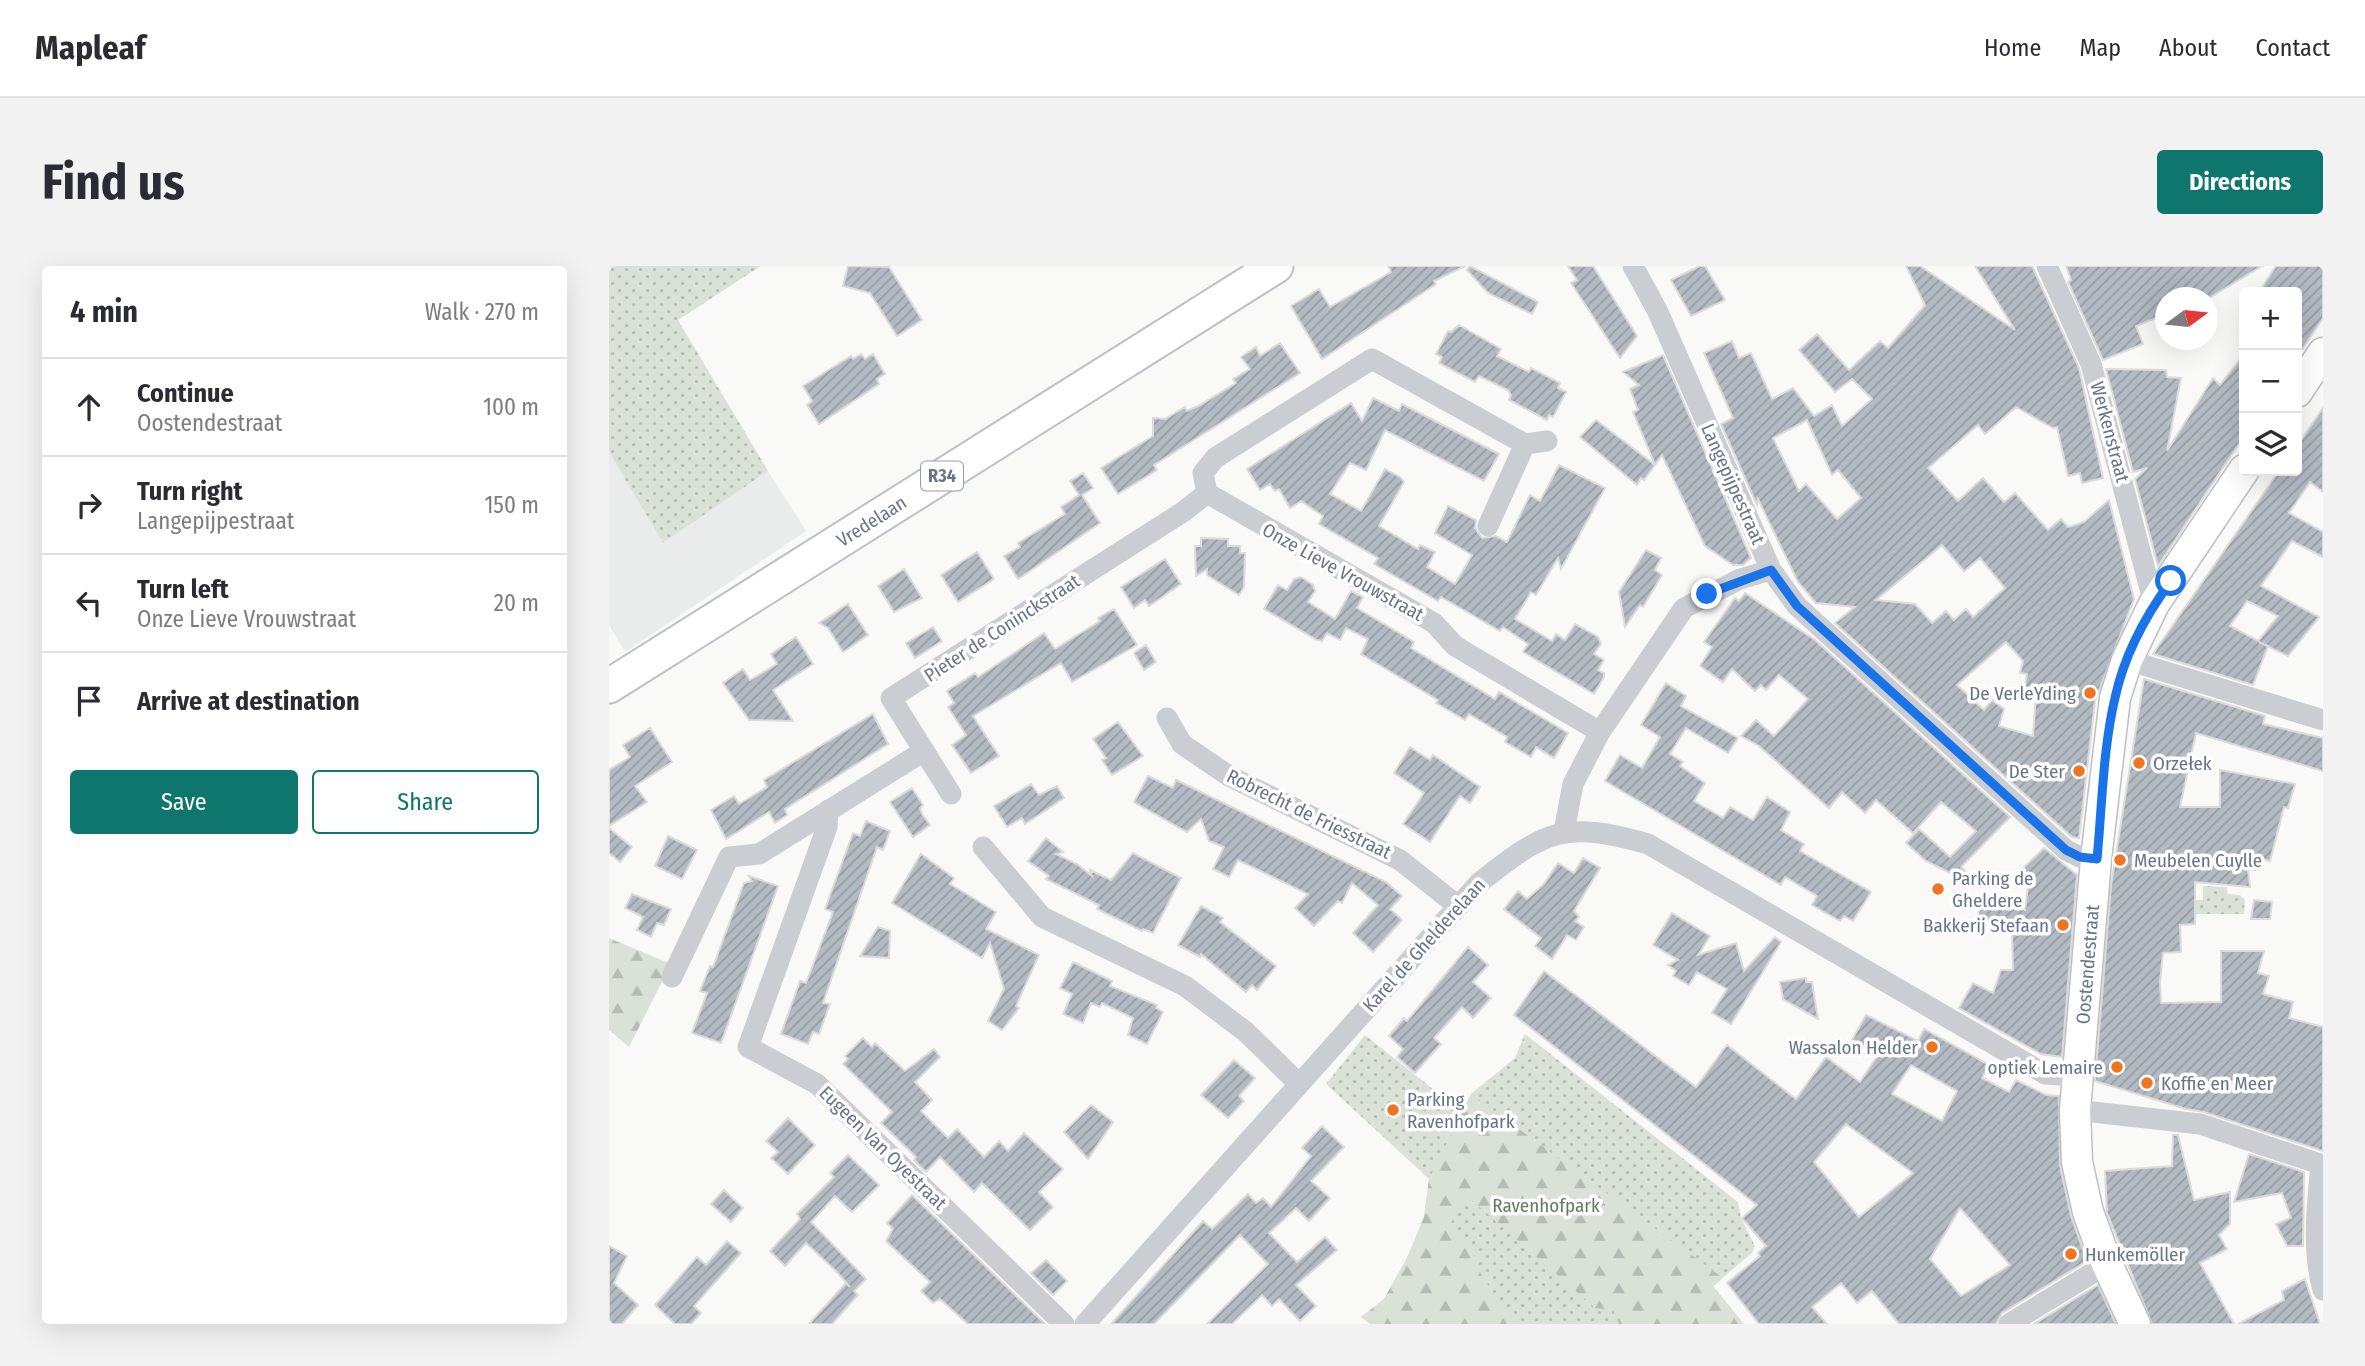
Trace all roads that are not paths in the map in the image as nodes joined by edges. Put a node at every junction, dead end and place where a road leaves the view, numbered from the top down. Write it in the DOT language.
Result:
graph roads {
  1 [pos="1276,266"];
  2 [pos="1633,266"];
  3 [pos="2047,266"];
  4 [pos="2323,352"];
  5 [pos="2323,376"];
  6 [pos="2302,384"];
  7 [pos="2302,404"];
  8 [pos="2240,476"];
  9 [pos="2249,476"];
  10 [pos="1205,483"];
  11 [pos="1488,526"];
  12 [pos="1771,570"];
  13 [pos="2154,604"];
  14 [pos="2127,660"];
  15 [pos="609,686"];
  16 [pos="1167,718"];
  17 [pos="2323,720"];
  18 [pos="1600,732"];
  19 [pos="924,751"];
  20 [pos="951,794"];
  21 [pos="828,810"];
  22 [pos="1564,831"];
  23 [pos="983,847"];
  24 [pos="2097,859"];
  25 [pos="1458,906"];
  26 [pos="672,977"];
  27 [pos="2077,1076"];
  28 [pos="1299,1084"];
  29 [pos="2075,1110"];
  30 [pos="2322,1165"];
  31 [pos="2107,1264"];
  32 [pos="2323,1290"];
  33 [pos="1064,1324"];
  34 [pos="1085,1324"];
  35 [pos="2009,1324"];
  36 [pos="2135,1324"];
  1 -- 15 [label="main road, Vredelaan / R34"];
  2 -- 12 [label="street, Langepijpestraat"];
  3 -- 13 [label="street, Werkenstraat"];
  4 -- 6 [label="street"];
  5 -- 7 [label="street"];
  8 -- 13 [label="street, Oostendestraat"];
  9 -- 13 [label="street, Oostendestraat"];
  10 -- 11 [label="street, Pieter de Coninckstraat"];
  10 -- 18 [label="street, Onze Lieve Vrouwstraat"];
  10 -- 19 [label="street, Pieter de Coninckstraat"];
  12 -- 18 [label="street"];
  12 -- 24 [label="street, Langepijpestraat"];
  13 -- 14 [label="street, Oostendestraat"];
  14 -- 17 [label="street"];
  14 -- 24 [label="street, Oostendestraat"];
  16 -- 25 [label="street, Robrecht de Friesstraat"];
  18 -- 22 [label="street"];
  19 -- 20 [label="street, Pieter de Coninckstraat"];
  19 -- 21 [label="street"];
  21 -- 26 [label="street"];
  21 -- 33 [label="street, Eugeen Van Oyestraat"];
  22 -- 25 [label="street, Karel de Ghelderelaan"];
  22 -- 27 [label="street, Karel de Ghelderelaan"];
  23 -- 28 [label="street"];
  24 -- 27 [label="street, Oostendestraat"];
  25 -- 28 [label="street, Karel de Ghelderelaan"];
  27 -- 29 [label="street, Oostendestraat"];
  28 -- 34 [label="street, Karel de Ghelderelaan"];
  29 -- 30 [label="street"];
  29 -- 31 [label="street, Oostendestraat"];
  30 -- 32 [label="street"];
  31 -- 35 [label="street"];
  31 -- 36 [label="street, Oostendestraat"];
}
